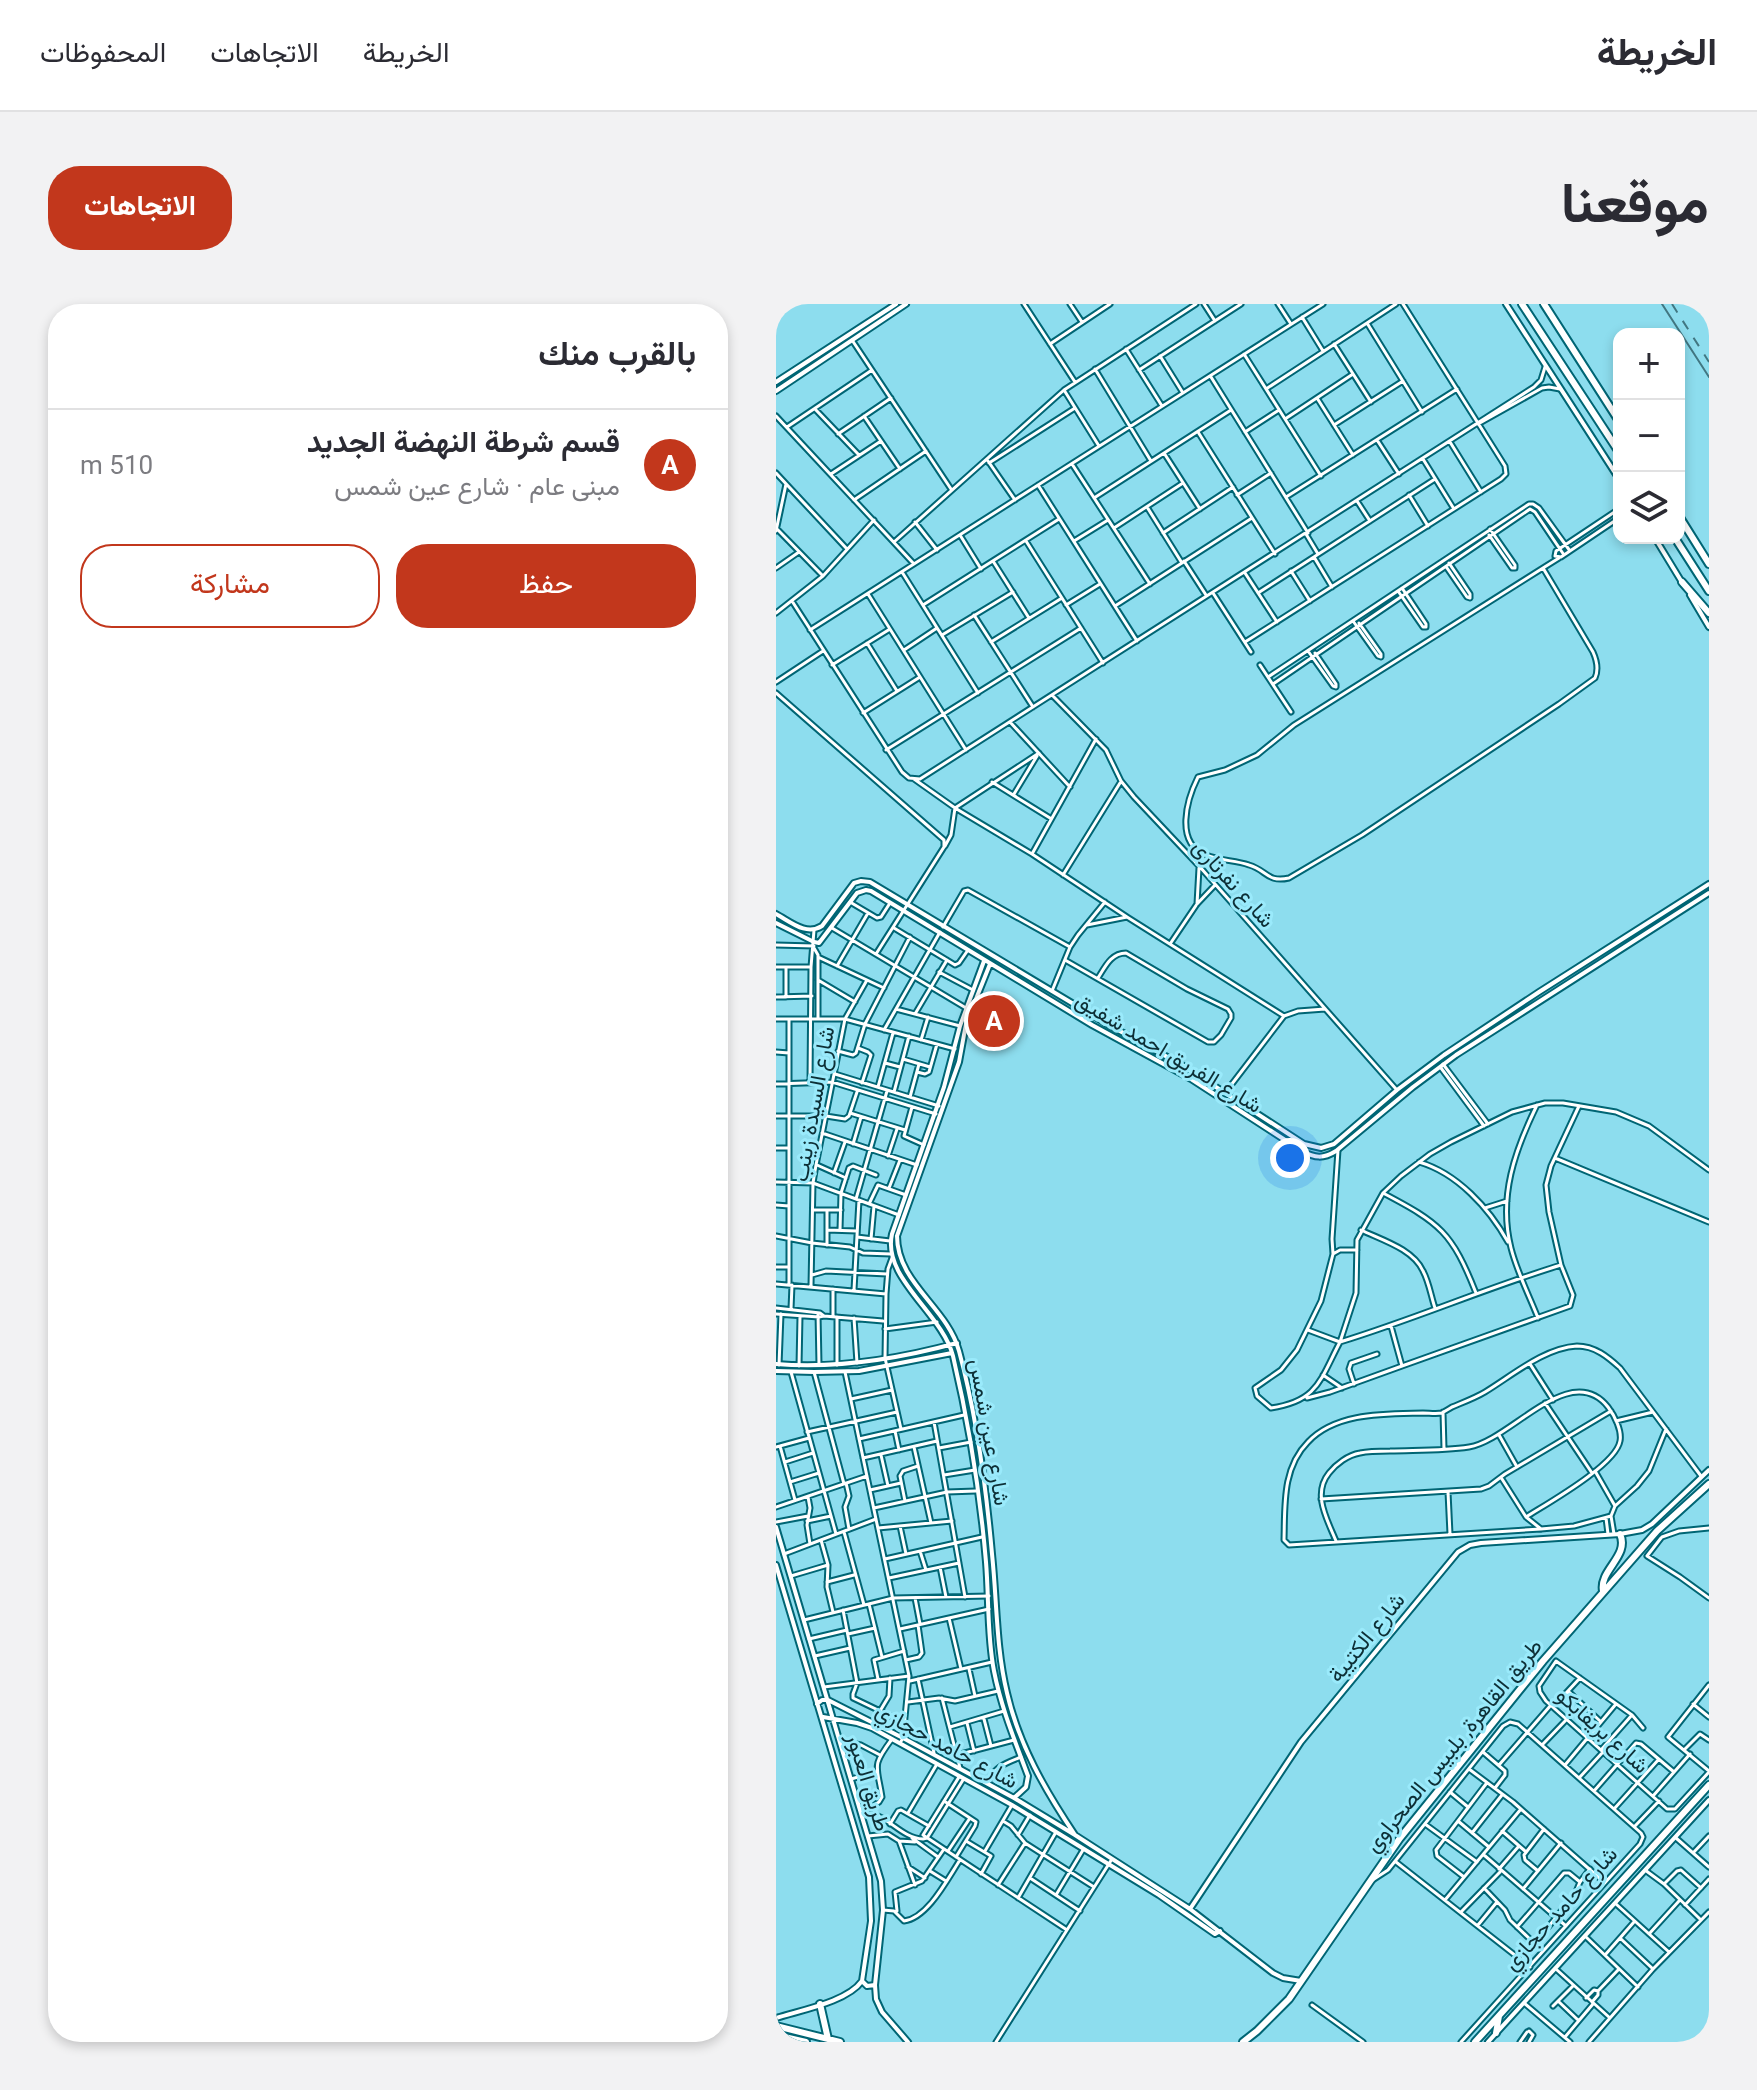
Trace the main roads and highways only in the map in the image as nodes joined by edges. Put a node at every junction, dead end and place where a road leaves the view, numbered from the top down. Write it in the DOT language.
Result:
graph roads {
  1 [pos="1522,304"];
  2 [pos="1544,304"];
  3 [pos="1613,412"];
  4 [pos="1613,443"];
  5 [pos="1685,526"];
  6 [pos="1679,544"];
  7 [pos="1709,564"];
  8 [pos="1682,582"];
  9 [pos="1709,591"];
  10 [pos="1709,613"];
  11 [pos="1709,1484"];
  12 [pos="1614,1534"];
  13 [pos="1603,1591"];
  14 [pos="1543,1661"];
  15 [pos="1554,1664"];
  16 [pos="1698,1784"];
  17 [pos="1707,1787"];
  18 [pos="1636,1848"];
  19 [pos="1644,1855"];
  20 [pos="820,2004"];
  21 [pos="1499,2015"];
  22 [pos="776,2026"];
  23 [pos="1496,2033"];
  24 [pos="776,2035"];
  25 [pos="828,2039"];
  26 [pos="806,2042"];
  27 [pos="840,2042"];
  28 [pos="1243,2042"];
  29 [pos="1475,2042"];
  1 -- 4 [label="highway"];
  2 -- 3 [label="highway"];
  5 -- 7 [label="highway"];
  6 -- 9 [label="highway"];
  8 -- 10 [label="highway"];
  11 -- 13 [label="highway, طريق القاهرة, بلبيس الصحراوي"];
  12 -- 13 [label="highway"];
  13 -- 14 [label="highway, طريق القاهرة, بلبيس الصحراوي"];
  14 -- 15 [label="highway"];
  14 -- 28 [label="highway, طريق القاهرة, بلبيس الصحراوي"];
  16 -- 17 [label="highway"];
  17 -- 19 [label="highway"];
  18 -- 19 [label="highway"];
  19 -- 21 [label="highway"];
  20 -- 25 [label="highway"];
  21 -- 23 [label="highway"];
  21 -- 29 [label="highway"];
  22 -- 25 [label="highway"];
  24 -- 26 [label="highway"];
  25 -- 27 [label="highway"];
}
